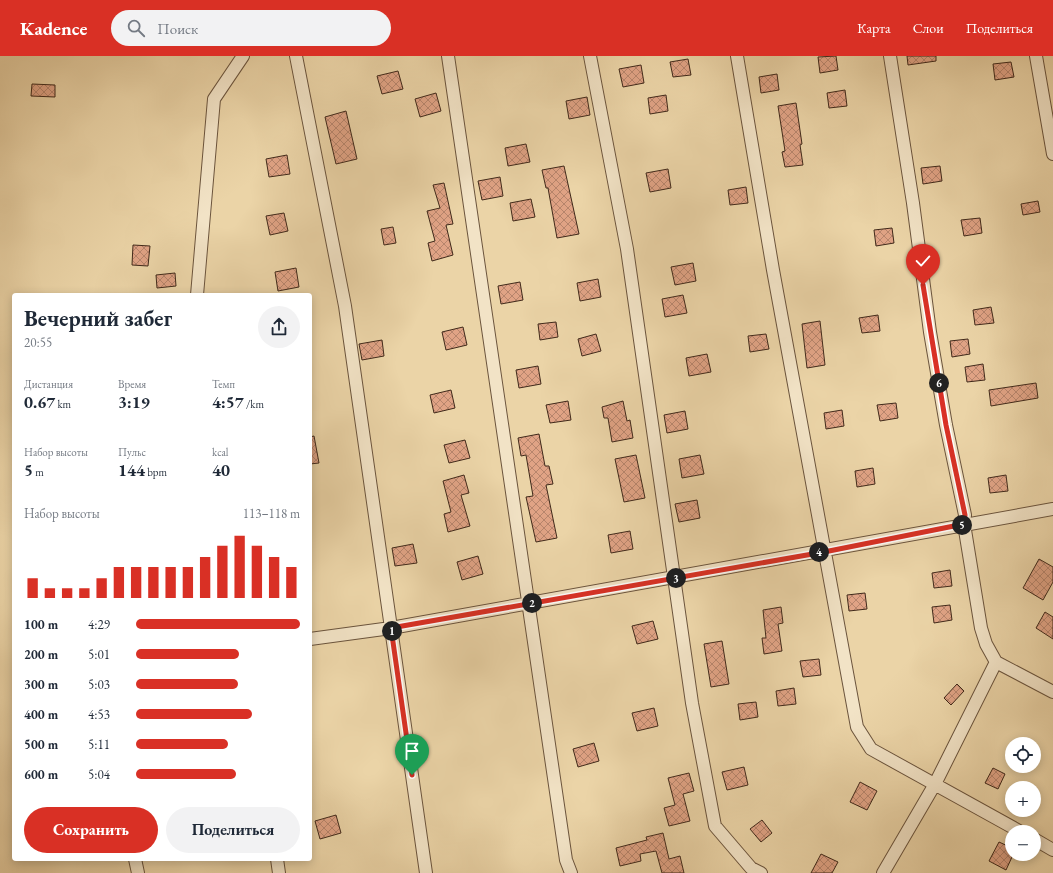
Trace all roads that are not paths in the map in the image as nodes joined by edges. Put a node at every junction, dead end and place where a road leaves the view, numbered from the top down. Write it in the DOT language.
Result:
graph roads {
  1 [pos="243,56"];
  2 [pos="296,56"];
  3 [pos="448,56"];
  4 [pos="590,56"];
  5 [pos="737,56"];
  6 [pos="890,56"];
  7 [pos="1036,56"];
  8 [pos="1053,154"];
  9 [pos="197,293"];
  10 [pos="1053,509"];
  11 [pos="964,524"];
  12 [pos="824,552"];
  13 [pos="674,578"];
  14 [pos="529,604"];
  15 [pos="391,628"];
  16 [pos="312,639"];
  17 [pos="996,662"];
  18 [pos="1053,692"];
  19 [pos="935,784"];
  20 [pos="1008,825"];
  21 [pos="1041,843"];
  22 [pos="1053,850"];
  23 [pos="135,861"];
  24 [pos="277,861"];
  25 [pos="138,873"];
  26 [pos="279,873"];
  27 [pos="426,873"];
  28 [pos="571,873"];
  29 [pos="761,873"];
  30 [pos="883,873"];
  1 -- 9 [label="street"];
  2 -- 15 [label="street"];
  3 -- 14 [label="street"];
  4 -- 13 [label="street"];
  5 -- 12 [label="street"];
  6 -- 11 [label="street"];
  7 -- 8 [label="street"];
  10 -- 11 [label="street"];
  11 -- 12 [label="street"];
  11 -- 17 [label="street"];
  12 -- 13 [label="street"];
  12 -- 19 [label="street"];
  13 -- 14 [label="street"];
  13 -- 29 [label="street"];
  14 -- 15 [label="street"];
  14 -- 28 [label="street"];
  15 -- 16 [label="street"];
  15 -- 27 [label="street"];
  17 -- 18 [label="street"];
  17 -- 19 [label="street"];
  19 -- 20 [label="street"];
  19 -- 30 [label="street"];
  21 -- 22 [label="street"];
  23 -- 25 [label="street"];
  24 -- 26 [label="street"];
}
